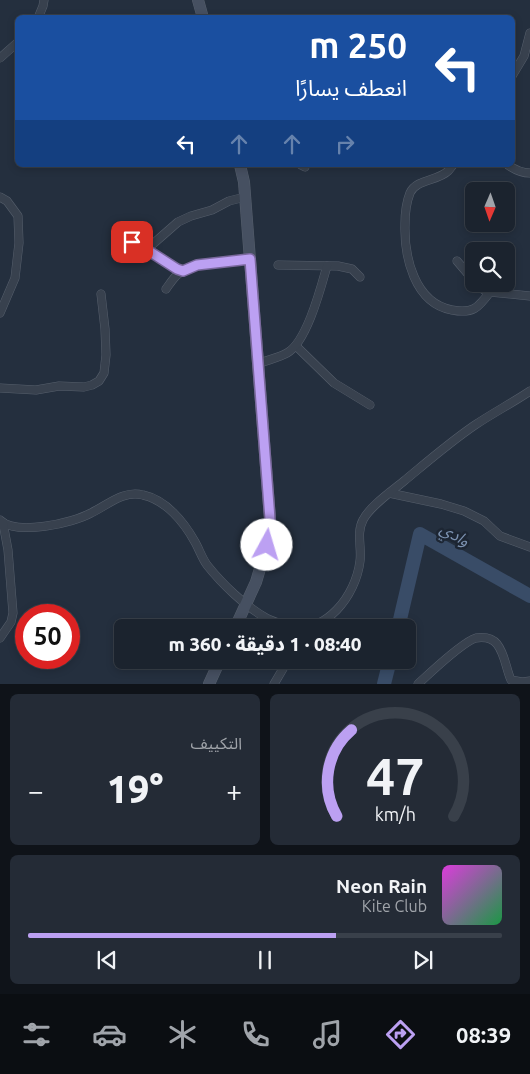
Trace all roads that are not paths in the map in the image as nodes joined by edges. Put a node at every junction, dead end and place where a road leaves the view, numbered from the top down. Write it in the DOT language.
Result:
graph roads {
  1 [pos="44,0"];
  2 [pos="198,0"];
  3 [pos="39,15"];
  4 [pos="202,15"];
  5 [pos="530,34"];
  6 [pos="15,45"];
  7 [pos="0,58"];
  8 [pos="515,71"];
  9 [pos="240,167"];
  10 [pos="452,167"];
  11 [pos="511,167"];
  12 [pos="530,173"];
  13 [pos="0,197"];
  14 [pos="245,197"];
  15 [pos="132,242"];
  16 [pos="146,250"];
  17 [pos="250,259"];
  18 [pos="457,261"];
  19 [pos="278,265"];
  20 [pos="327,266"];
  21 [pos="465,270"];
  22 [pos="183,271"];
  23 [pos="360,278"];
  24 [pos="166,289"];
  25 [pos="490,292"];
  26 [pos="101,294"];
  27 [pos="530,296"];
  28 [pos="0,313"];
  29 [pos="296,346"];
  30 [pos="258,364"];
  31 [pos="0,388"];
  32 [pos="530,391"];
  33 [pos="370,404"];
  34 [pos="389,493"];
  35 [pos="2,522"];
  36 [pos="530,547"];
  37 [pos="247,604"];
  38 [pos="240,619"];
  39 [pos="267,619"];
  40 [pos="327,619"];
  41 [pos="0,638"];
  42 [pos="216,669"];
  43 [pos="283,669"];
  44 [pos="530,681"];
  45 [pos="209,684"];
  46 [pos="274,684"];
  47 [pos="418,684"];
  1 -- 3 [label="street"];
  2 -- 4 [label="main road"];
  5 -- 8 [label="street"];
  6 -- 7 [label="street"];
  9 -- 14 [label="main road"];
  10 -- 25 [label="street"];
  11 -- 12 [label="street"];
  13 -- 28 [label="street"];
  14 -- 16 [label="street"];
  14 -- 17 [label="main road"];
  15 -- 16 [label="street"];
  16 -- 22 [label="street"];
  17 -- 22 [label="street"];
  17 -- 30 [label="main road"];
  18 -- 21 [label="street"];
  19 -- 20 [label="street"];
  20 -- 23 [label="street"];
  20 -- 29 [label="street"];
  22 -- 24 [label="street"];
  25 -- 27 [label="street"];
  26 -- 31 [label="street"];
  29 -- 30 [label="street"];
  29 -- 33 [label="street"];
  30 -- 37 [label="main road"];
  32 -- 34 [label="street"];
  34 -- 36 [label="street"];
  34 -- 40 [label="street"];
  35 -- 37 [label="street"];
  35 -- 41 [label="street"];
  37 -- 38 [label="main road"];
  37 -- 39 [label="street"];
  42 -- 45 [label="main road"];
  43 -- 46 [label="street"];
  44 -- 47 [label="street"];
}
